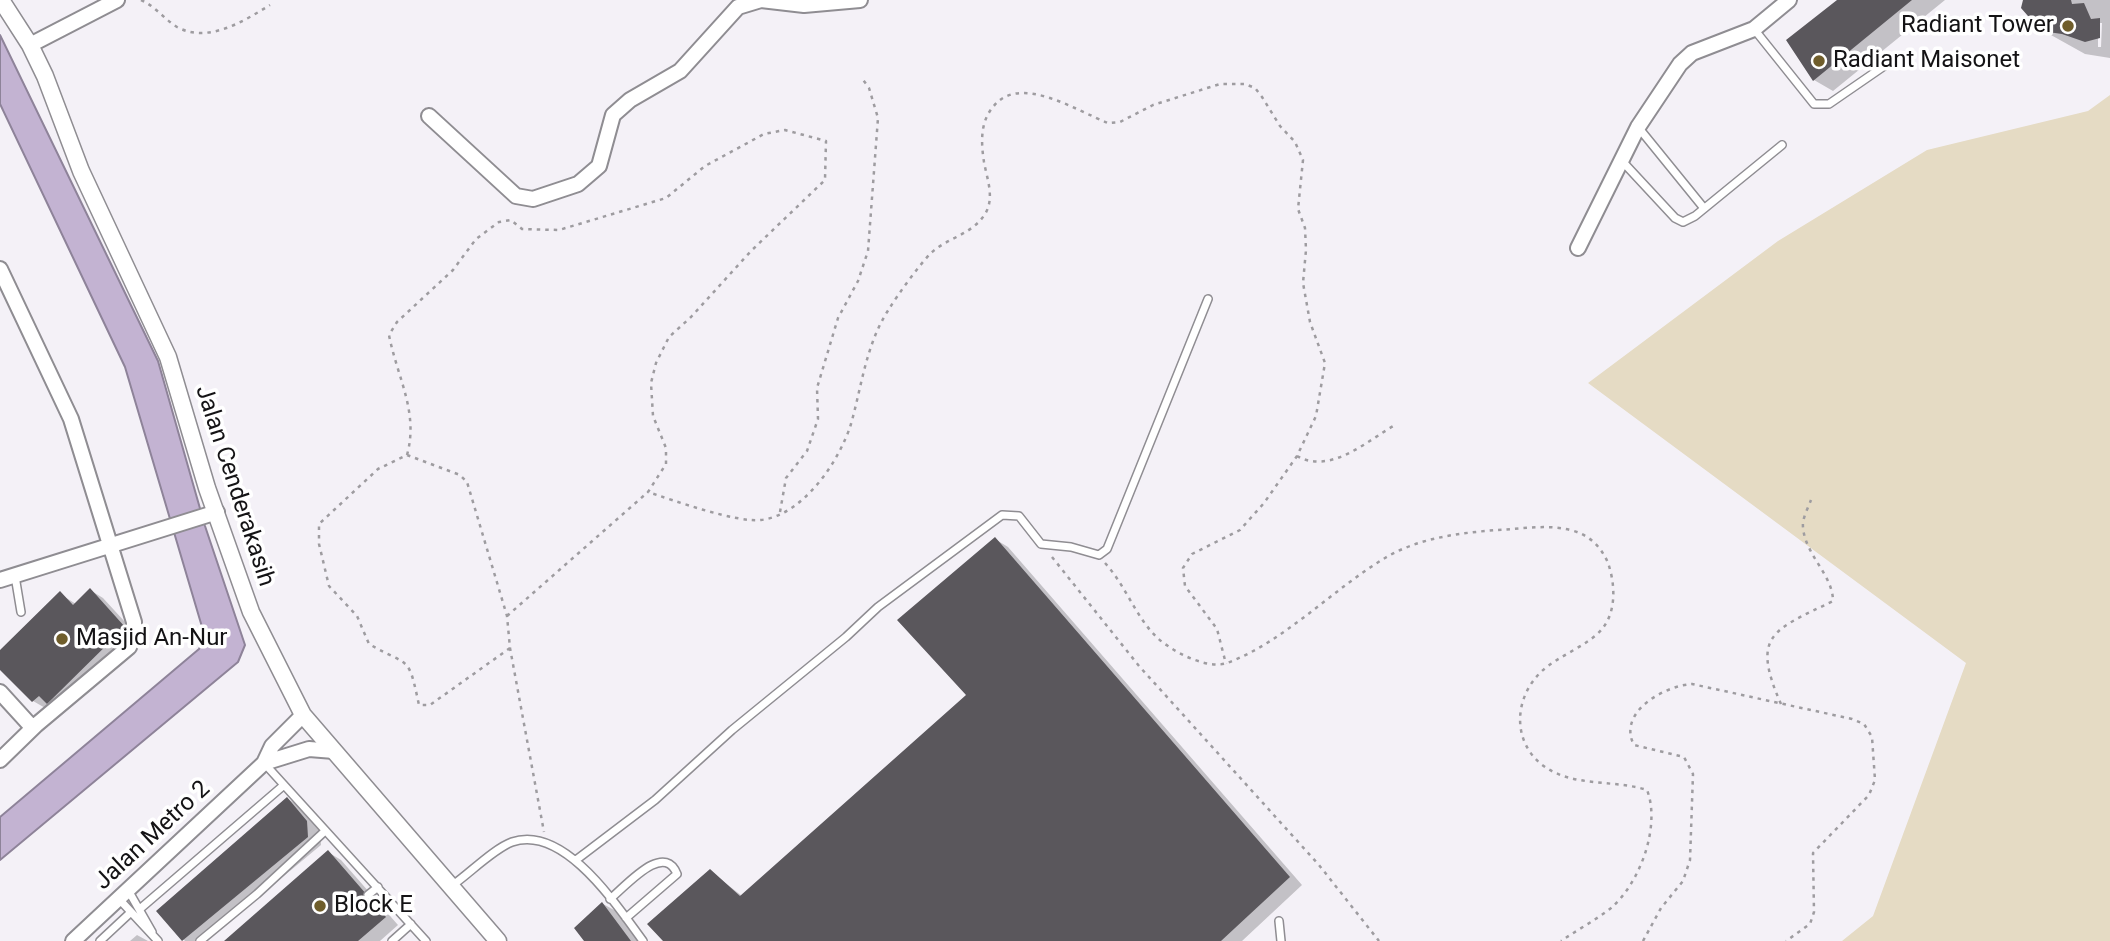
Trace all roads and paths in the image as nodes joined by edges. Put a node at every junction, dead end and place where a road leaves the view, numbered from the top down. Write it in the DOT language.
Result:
graph roads {
  1 [pos="117,0"];
  2 [pos="141,0"];
  3 [pos="860,0"];
  4 [pos="1789,0"];
  5 [pos="270,5"];
  6 [pos="2,6"];
  7 [pos="1754,29"];
  8 [pos="30,46"];
  9 [pos="1890,62"];
  10 [pos="860,77"];
  11 [pos="429,116"];
  12 [pos="1638,127"];
  13 [pos="1782,145"];
  14 [pos="1622,161"];
  15 [pos="1703,207"];
  16 [pos="1578,248"];
  17 [pos="0,269"];
  18 [pos="1208,299"];
  19 [pos="1395,425"];
  20 [pos="407,455"];
  21 [pos="1297,456"];
  22 [pos="648,492"];
  23 [pos="1811,499"];
  24 [pos="780,512"];
  25 [pos="212,513"];
  26 [pos="1041,544"];
  27 [pos="109,545"];
  28 [pos="1099,555"];
  29 [pos="7,578"];
  30 [pos="21,612"];
  31 [pos="507,616"];
  32 [pos="510,648"];
  33 [pos="1226,664"];
  34 [pos="0,692"];
  35 [pos="1781,704"];
  36 [pos="303,715"];
  37 [pos="36,725"];
  38 [pos="334,751"];
  39 [pos="0,760"];
  40 [pos="264,762"];
  41 [pos="284,785"];
  42 [pos="325,831"];
  43 [pos="546,842"];
  44 [pos="576,860"];
  45 [pos="377,887"];
  46 [pos="450,888"];
  47 [pos="123,895"];
  48 [pos="368,895"];
  49 [pos="610,900"];
  50 [pos="141,908"];
  51 [pos="130,914"];
  52 [pos="626,918"];
  53 [pos="1279,921"];
  54 [pos="411,924"];
  55 [pos="156,938"];
  56 [pos="73,941"];
  57 [pos="100,941"];
  58 [pos="200,941"];
  59 [pos="392,941"];
  60 [pos="426,941"];
  61 [pos="498,941"];
  62 [pos="643,941"];
  63 [pos="1281,941"];
  64 [pos="1379,941"];
  65 [pos="1561,941"];
  66 [pos="1643,941"];
  67 [pos="1786,941"];
  1 -- 8 [label="street"];
  2 -- 5 [label="path"];
  3 -- 11 [label="street"];
  4 -- 7 [label="street"];
  6 -- 8 [label="street, Jalan Cenderakasih"];
  7 -- 9 [label="lane"];
  7 -- 12 [label="street"];
  8 -- 25 [label="street, Jalan Cenderakasih"];
  10 -- 24 [label="path"];
  12 -- 14 [label="street"];
  12 -- 15 [label="lane"];
  13 -- 15 [label="lane"];
  14 -- 15 [label="lane"];
  14 -- 16 [label="street"];
  17 -- 27 [label="street"];
  18 -- 28 [label="lane"];
  19 -- 21 [label="path"];
  20 -- 22 [label="path"];
  20 -- 31 [label="path"];
  20 -- 32 [label="path"];
  21 -- 24 [label="path"];
  21 -- 33 [label="path"];
  22 -- 24 [label="path"];
  22 -- 31 [label="path"];
  23 -- 35 [label="path"];
  25 -- 27 [label="street"];
  25 -- 36 [label="street, Jalan Cenderakasih"];
  26 -- 28 [label="lane"];
  26 -- 44 [label="lane"];
  26 -- 64 [label="path"];
  27 -- 29 [label="street"];
  27 -- 37 [label="street"];
  28 -- 33 [label="path"];
  29 -- 30 [label="lane"];
  31 -- 32 [label="path"];
  32 -- 43 [label="path"];
  33 -- 65 [label="path"];
  34 -- 37 [label="street"];
  35 -- 66 [label="path"];
  35 -- 67 [label="path"];
  36 -- 38 [label="street, Jalan Cenderakasih"];
  36 -- 40 [label="street, Jalan Metro 2"];
  37 -- 39 [label="street"];
  38 -- 40 [label="street, Jalan Metro 2"];
  38 -- 46 [label="street, Jalan Cenderakasih"];
  40 -- 41 [label="lane"];
  40 -- 47 [label="street, Jalan Metro 2"];
  41 -- 42 [label="lane"];
  41 -- 50 [label="lane"];
  42 -- 45 [label="lane"];
  42 -- 58 [label="lane"];
  43 -- 44 [label="lane"];
  43 -- 46 [label="lane"];
  44 -- 49 [label="lane"];
  45 -- 48 [label="lane"];
  45 -- 54 [label="lane"];
  46 -- 61 [label="street, Jalan Cenderakasih"];
  47 -- 50 [label="lane"];
  47 -- 51 [label="lane"];
  47 -- 56 [label="street, Jalan Metro 2"];
  49 -- 52 [label="lane"];
  49 -- 52 [label="lane"];
  50 -- 55 [label="lane"];
  51 -- 55 [label="lane"];
  51 -- 57 [label="lane"];
  52 -- 62 [label="lane"];
  53 -- 63 [label="lane"];
  54 -- 59 [label="lane"];
  54 -- 60 [label="lane"];
}
